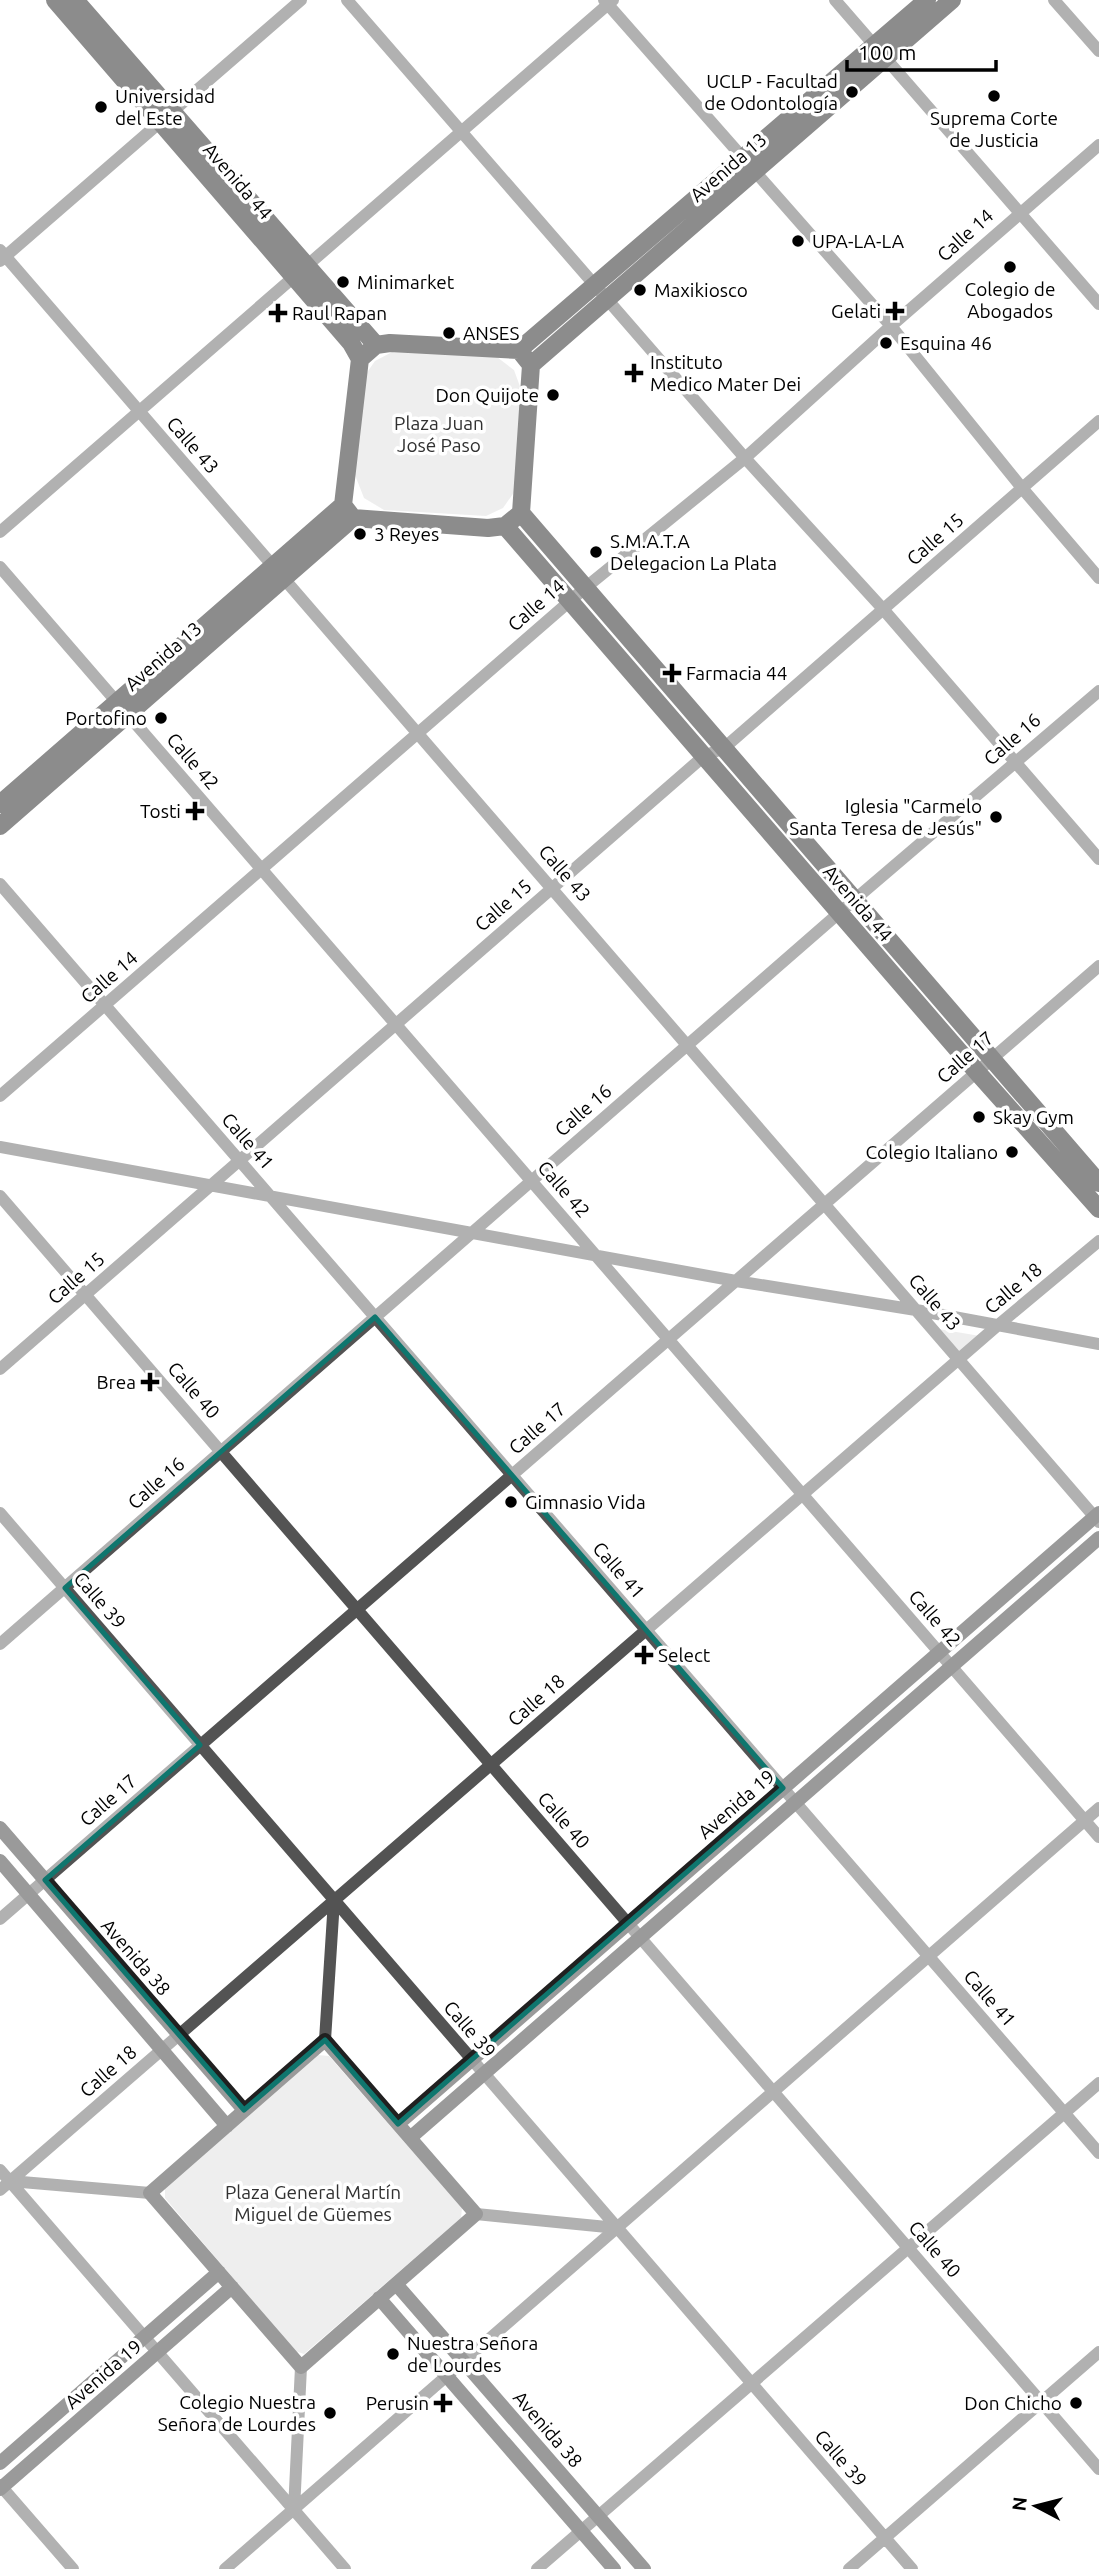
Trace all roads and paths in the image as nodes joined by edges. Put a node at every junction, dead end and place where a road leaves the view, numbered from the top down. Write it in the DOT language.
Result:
graph roads {
  1 [pos="55,0"];
  2 [pos="75,0"];
  3 [pos="301,0"];
  4 [pos="347,0"];
  5 [pos="835,0"];
  6 [pos="927,0"];
  7 [pos="952,0"];
  8 [pos="1054,0"];
  9 [pos="608,1"];
  10 [pos="880,51"];
  11 [pos="1099,51"];
  12 [pos="165,117"];
  13 [pos="461,132"];
  14 [pos="1099,145"];
  15 [pos="748,165"];
  16 [pos="1019,212"];
  17 [pos="2,256"];
  18 [pos="300,273"];
  19 [pos="594,284"];
  20 [pos="607,299"];
  21 [pos="1099,304"];
  22 [pos="891,326"];
  23 [pos="376,345"];
  24 [pos="519,349"];
  25 [pos="360,359"];
  26 [pos="531,365"];
  27 [pos="139,412"];
  28 [pos="1099,421"];
  29 [pos="745,458"];
  30 [pos="1022,488"];
  31 [pos="348,511"];
  32 [pos="521,513"];
  33 [pos="505,526"];
  34 [pos="0,532"];
  35 [pos="0,567"];
  36 [pos="279,572"];
  37 [pos="1099,578"];
  38 [pos="585,588"];
  39 [pos="570,601"];
  40 [pos="883,609"];
  41 [pos="1099,691"];
  42 [pos="122,708"];
  43 [pos="418,733"];
  44 [pos="724,748"];
  45 [pos="704,756"];
  46 [pos="1016,762"];
  47 [pos="0,804"];
  48 [pos="0,825"];
  49 [pos="1099,859"];
  50 [pos="261,870"];
  51 [pos="0,884"];
  52 [pos="552,888"];
  53 [pos="855,900"];
  54 [pos="839,913"];
  55 [pos="1099,966"];
  56 [pos="105,1006"];
  57 [pos="396,1024"];
  58 [pos="688,1045"];
  59 [pos="992,1059"];
  60 [pos="977,1072"];
  61 [pos="0,1096"];
  62 [pos="0,1147"];
  63 [pos="239,1161"];
  64 [pos="531,1181"];
  65 [pos="1099,1183"];
  66 [pos="212,1185"];
  67 [pos="0,1196"];
  68 [pos="271,1197"];
  69 [pos="825,1204"];
  70 [pos="1099,1209"];
  71 [pos="476,1232"];
  72 [pos="1099,1241"];
  73 [pos="594,1253"];
  74 [pos="736,1281"];
  75 [pos="85,1295"];
  76 [pos="916,1310"];
  77 [pos="375,1317"];
  78 [pos="997,1326"];
  79 [pos="668,1340"];
  80 [pos="1099,1344"];
  81 [pos="959,1359"];
  82 [pos="0,1369"];
  83 [pos="221,1452"];
  84 [pos="512,1475"];
  85 [pos="803,1494"];
  86 [pos="0,1513"];
  87 [pos="1098,1517"];
  88 [pos="1099,1538"];
  89 [pos="65,1588"];
  90 [pos="357,1609"];
  91 [pos="646,1630"];
  92 [pos="0,1644"];
  93 [pos="939,1652"];
  94 [pos="951,1666"];
  95 [pos="200,1745"];
  96 [pos="491,1764"];
  97 [pos="783,1788"];
  98 [pos="795,1802"];
  99 [pos="1099,1808"];
  100 [pos="1085,1821"];
  101 [pos="0,1828"];
  102 [pos="1099,1837"];
  103 [pos="0,1861"];
  104 [pos="45,1880"];
  105 [pos="29,1894"];
  106 [pos="334,1900"];
  107 [pos="0,1919"];
  108 [pos="628,1923"];
  109 [pos="640,1937"];
  110 [pos="929,1956"];
  111 [pos="178,2035"];
  112 [pos="325,2040"];
  113 [pos="162,2050"];
  114 [pos="472,2060"];
  115 [pos="484,2074"];
  116 [pos="1099,2083"];
  117 [pos="774,2092"];
  118 [pos="244,2110"];
  119 [pos="1064,2113"];
  120 [pos="398,2124"];
  121 [pos="227,2126"];
  122 [pos="410,2138"];
  123 [pos="1099,2153"];
  124 [pos="0,2170"];
  125 [pos="5,2185"];
  126 [pos="150,2193"];
  127 [pos="476,2214"];
  128 [pos="617,2228"];
  129 [pos="908,2248"];
  130 [pos="219,2272"];
  131 [pos="396,2284"];
  132 [pos="232,2287"];
  133 [pos="379,2298"];
  134 [pos="145,2337"];
  135 [pos="157,2352"];
  136 [pos="1099,2352"];
  137 [pos="464,2361"];
  138 [pos="301,2367"];
  139 [pos="447,2376"];
  140 [pos="751,2383"];
  141 [pos="1042,2402"];
  142 [pos="0,2463"];
  143 [pos="1099,2469"];
  144 [pos="1,2487"];
  145 [pos="294,2510"];
  146 [pos="598,2516"];
  147 [pos="581,2531"];
  148 [pos="885,2538"];
  149 [pos="73,2569"];
  150 [pos="225,2569"];
  151 [pos="345,2569"];
  152 [pos="537,2569"];
  153 [pos="614,2569"];
  154 [pos="644,2569"];
  155 [pos="849,2569"];
  156 [pos="912,2569"];
  1 -- 12 [label="main road, Avenida 44"];
  2 -- 12 [label="main road, Avenida 44"];
  3 -- 12 [label="street"];
  4 -- 13 [label="street"];
  5 -- 10 [label="street"];
  6 -- 10 [label="main road, Avenida 13"];
  7 -- 10 [label="main road, Avenida 13"];
  8 -- 11 [label="street"];
  9 -- 13 [label="street"];
  9 -- 15 [label="street"];
  10 -- 15 [label="main road, Avenida 13"];
  10 -- 16 [label="street"];
  12 -- 17 [label="street"];
  12 -- 18 [label="main road, Avenida 44"];
  13 -- 18 [label="street"];
  13 -- 19 [label="street"];
  14 -- 16 [label="street, Calle 14"];
  15 -- 19 [label="main road, Avenida 13"];
  15 -- 20 [label="main road, Avenida 13"];
  15 -- 22 [label="street"];
  16 -- 21 [label="street"];
  16 -- 22 [label="street, Calle 14"];
  17 -- 27 [label="street, Calle 43"];
  18 -- 23 [label="main road, Avenida 44"];
  18 -- 25 [label="main road, Avenida 44"];
  18 -- 27 [label="street"];
  19 -- 20 [label="street"];
  19 -- 24 [label="main road, Avenida 13"];
  20 -- 26 [label="main road, Avenida 13"];
  20 -- 29 [label="street"];
  22 -- 29 [label="street, Calle 14"];
  22 -- 30 [label="street"];
  23 -- 24 [label="main road"];
  23 -- 25 [label="main road"];
  24 -- 26 [label="main road"];
  25 -- 31 [label="main road"];
  26 -- 32 [label="main road"];
  27 -- 34 [label="street"];
  27 -- 36 [label="street, Calle 43"];
  28 -- 30 [label="street, Calle 15"];
  29 -- 38 [label="street, Calle 14"];
  29 -- 40 [label="street"];
  30 -- 37 [label="street"];
  30 -- 40 [label="street, Calle 15"];
  31 -- 33 [label="main road"];
  31 -- 36 [label="main road, Avenida 13"];
  32 -- 33 [label="main road"];
  32 -- 38 [label="main road, Avenida 44"];
  33 -- 39 [label="main road, Avenida 44"];
  35 -- 42 [label="street, Calle 42"];
  36 -- 42 [label="main road, Avenida 13"];
  36 -- 43 [label="street, Calle 43"];
  38 -- 39 [label="street, Calle 14"];
  38 -- 44 [label="main road, Avenida 44"];
  39 -- 43 [label="street, Calle 14"];
  39 -- 45 [label="main road, Avenida 44"];
  40 -- 44 [label="street, Calle 15"];
  40 -- 46 [label="street"];
  41 -- 46 [label="street, Calle 16"];
  42 -- 47 [label="main road, Avenida 13"];
  42 -- 48 [label="main road, Avenida 13"];
  42 -- 50 [label="street, Calle 42"];
  43 -- 50 [label="street, Calle 14"];
  43 -- 52 [label="street, Calle 43"];
  44 -- 45 [label="street, Calle 15"];
  44 -- 53 [label="main road, Avenida 44"];
  45 -- 52 [label="street, Calle 15"];
  45 -- 54 [label="main road, Avenida 44"];
  46 -- 49 [label="street"];
  46 -- 53 [label="street, Calle 16"];
  50 -- 56 [label="street, Calle 14"];
  50 -- 57 [label="street, Calle 42"];
  51 -- 56 [label="street, Calle 41"];
  52 -- 57 [label="street, Calle 15"];
  52 -- 58 [label="street, Calle 43"];
  53 -- 54 [label="street, Calle 16"];
  53 -- 59 [label="main road, Avenida 44"];
  54 -- 58 [label="street, Calle 16"];
  54 -- 60 [label="main road, Avenida 44"];
  55 -- 59 [label="street, Calle 17"];
  56 -- 61 [label="street, Calle 14"];
  56 -- 63 [label="street, Calle 41"];
  57 -- 63 [label="street, Calle 15"];
  57 -- 64 [label="street, Calle 42"];
  58 -- 64 [label="street, Calle 16"];
  58 -- 69 [label="street, Calle 43"];
  59 -- 60 [label="street, Calle 17"];
  59 -- 65 [label="main road, Avenida 44"];
  60 -- 69 [label="street, Calle 17"];
  60 -- 70 [label="main road, Avenida 44"];
  62 -- 66 [label="street"];
  63 -- 66 [label="street, Calle 15"];
  63 -- 68 [label="street, Calle 41"];
  64 -- 71 [label="street, Calle 16"];
  64 -- 73 [label="street, Calle 42"];
  66 -- 68 [label="street"];
  66 -- 75 [label="street, Calle 15"];
  67 -- 75 [label="street, Calle 40"];
  68 -- 71 [label="street"];
  68 -- 77 [label="street, Calle 41"];
  69 -- 74 [label="street, Calle 17"];
  69 -- 76 [label="street, Calle 43"];
  71 -- 73 [label="street"];
  71 -- 77 [label="street, Calle 16"];
  72 -- 78 [label="street, Calle 18"];
  73 -- 74 [label="street"];
  73 -- 79 [label="street, Calle 42"];
  74 -- 76 [label="street"];
  74 -- 79 [label="street, Calle 17"];
  75 -- 82 [label="street, Calle 15"];
  75 -- 83 [label="street, Calle 40"];
  76 -- 78 [label="street"];
  76 -- 81 [label="street, Calle 43"];
  77 -- 83 [label="street, Calle 16"];
  77 -- 84 [label="street, Calle 41"];
  78 -- 80 [label="street"];
  78 -- 81 [label="street, Calle 18"];
  79 -- 84 [label="street, Calle 17"];
  79 -- 85 [label="street, Calle 42"];
  81 -- 85 [label="street, Calle 18"];
  81 -- 87 [label="street, Calle 43"];
  83 -- 89 [label="street, Calle 16"];
  83 -- 90 [label="street, Calle 40"];
  84 -- 90 [label="street, Calle 17"];
  84 -- 91 [label="street, Calle 41"];
  85 -- 91 [label="street, Calle 18"];
  85 -- 93 [label="street, Calle 42"];
  86 -- 89 [label="street, Calle 39"];
  87 -- 93 [label="main road, Avenida 19"];
  88 -- 94 [label="main road, Avenida 19"];
  89 -- 92 [label="street, Calle 16"];
  89 -- 95 [label="street, Calle 39"];
  90 -- 95 [label="street, Calle 17"];
  90 -- 96 [label="street, Calle 40"];
  91 -- 96 [label="street, Calle 18"];
  91 -- 97 [label="street, Calle 41"];
  93 -- 94 [label="street, Calle 42"];
  93 -- 97 [label="main road, Avenida 19"];
  94 -- 98 [label="main road, Avenida 19"];
  94 -- 100 [label="street, Calle 42"];
  95 -- 104 [label="street, Calle 17"];
  95 -- 106 [label="street, Calle 39"];
  96 -- 106 [label="street, Calle 18"];
  96 -- 108 [label="street, Calle 40"];
  97 -- 98 [label="street, Calle 41"];
  97 -- 108 [label="main road, Avenida 19"];
  98 -- 109 [label="main road, Avenida 19"];
  98 -- 110 [label="street, Calle 41"];
  99 -- 100 [label="street"];
  100 -- 102 [label="street, Calle 42"];
  100 -- 110 [label="street"];
  101 -- 104 [label="main road, Avenida 38"];
  103 -- 105 [label="main road, Avenida 38"];
  104 -- 105 [label="street, Calle 17"];
  104 -- 111 [label="main road, Avenida 38"];
  105 -- 107 [label="street, Calle 17"];
  105 -- 113 [label="main road, Avenida 38"];
  106 -- 111 [label="street, Calle 18"];
  106 -- 112 [label="street"];
  106 -- 114 [label="street, Calle 39"];
  108 -- 109 [label="street, Calle 40"];
  108 -- 114 [label="main road, Avenida 19"];
  109 -- 115 [label="main road, Avenida 19"];
  109 -- 117 [label="street, Calle 40"];
  110 -- 117 [label="street"];
  110 -- 119 [label="street, Calle 41"];
  111 -- 113 [label="street, Calle 18"];
  111 -- 118 [label="main road, Avenida 38"];
  112 -- 118 [label="main road"];
  112 -- 120 [label="main road"];
  113 -- 121 [label="main road, Avenida 38"];
  113 -- 125 [label="street, Calle 18"];
  114 -- 115 [label="street, Calle 39"];
  114 -- 120 [label="main road, Avenida 19"];
  115 -- 122 [label="main road, Avenida 19"];
  115 -- 128 [label="street, Calle 39"];
  116 -- 119 [label="street"];
  117 -- 128 [label="street"];
  117 -- 129 [label="street, Calle 40"];
  118 -- 121 [label="main road"];
  119 -- 123 [label="street, Calle 41"];
  119 -- 129 [label="street"];
  120 -- 122 [label="main road"];
  121 -- 126 [label="main road"];
  122 -- 127 [label="main road"];
  124 -- 125 [label="street"];
  125 -- 126 [label="street"];
  125 -- 134 [label="street"];
  126 -- 130 [label="main road"];
  127 -- 128 [label="street"];
  127 -- 131 [label="main road"];
  128 -- 137 [label="street"];
  128 -- 140 [label="street, Calle 39"];
  129 -- 140 [label="street"];
  129 -- 141 [label="street, Calle 40"];
  130 -- 132 [label="main road"];
  130 -- 134 [label="main road, Avenida 19"];
  131 -- 133 [label="main road"];
  131 -- 137 [label="main road, Avenida 38"];
  132 -- 135 [label="main road, Avenida 19"];
  132 -- 138 [label="main road"];
  133 -- 138 [label="main road"];
  133 -- 139 [label="main road"];
  134 -- 135 [label="street"];
  134 -- 142 [label="main road, Avenida 19"];
  135 -- 144 [label="main road, Avenida 19"];
  135 -- 145 [label="street"];
  136 -- 141 [label="street"];
  137 -- 139 [label="street"];
  137 -- 146 [label="main road, Avenida 38"];
  138 -- 145 [label="street"];
  139 -- 145 [label="street"];
  139 -- 147 [label="main road"];
  140 -- 146 [label="street"];
  140 -- 148 [label="street, Calle 39"];
  141 -- 143 [label="street, Calle 40"];
  141 -- 148 [label="street"];
  144 -- 149 [label="street"];
  145 -- 150 [label="street"];
  145 -- 151 [label="street"];
  146 -- 147 [label="street"];
  146 -- 154 [label="main road, Avenida 38"];
  147 -- 152 [label="street"];
  147 -- 153 [label="main road"];
  148 -- 155 [label="street"];
  148 -- 156 [label="street, Calle 39"];
}
